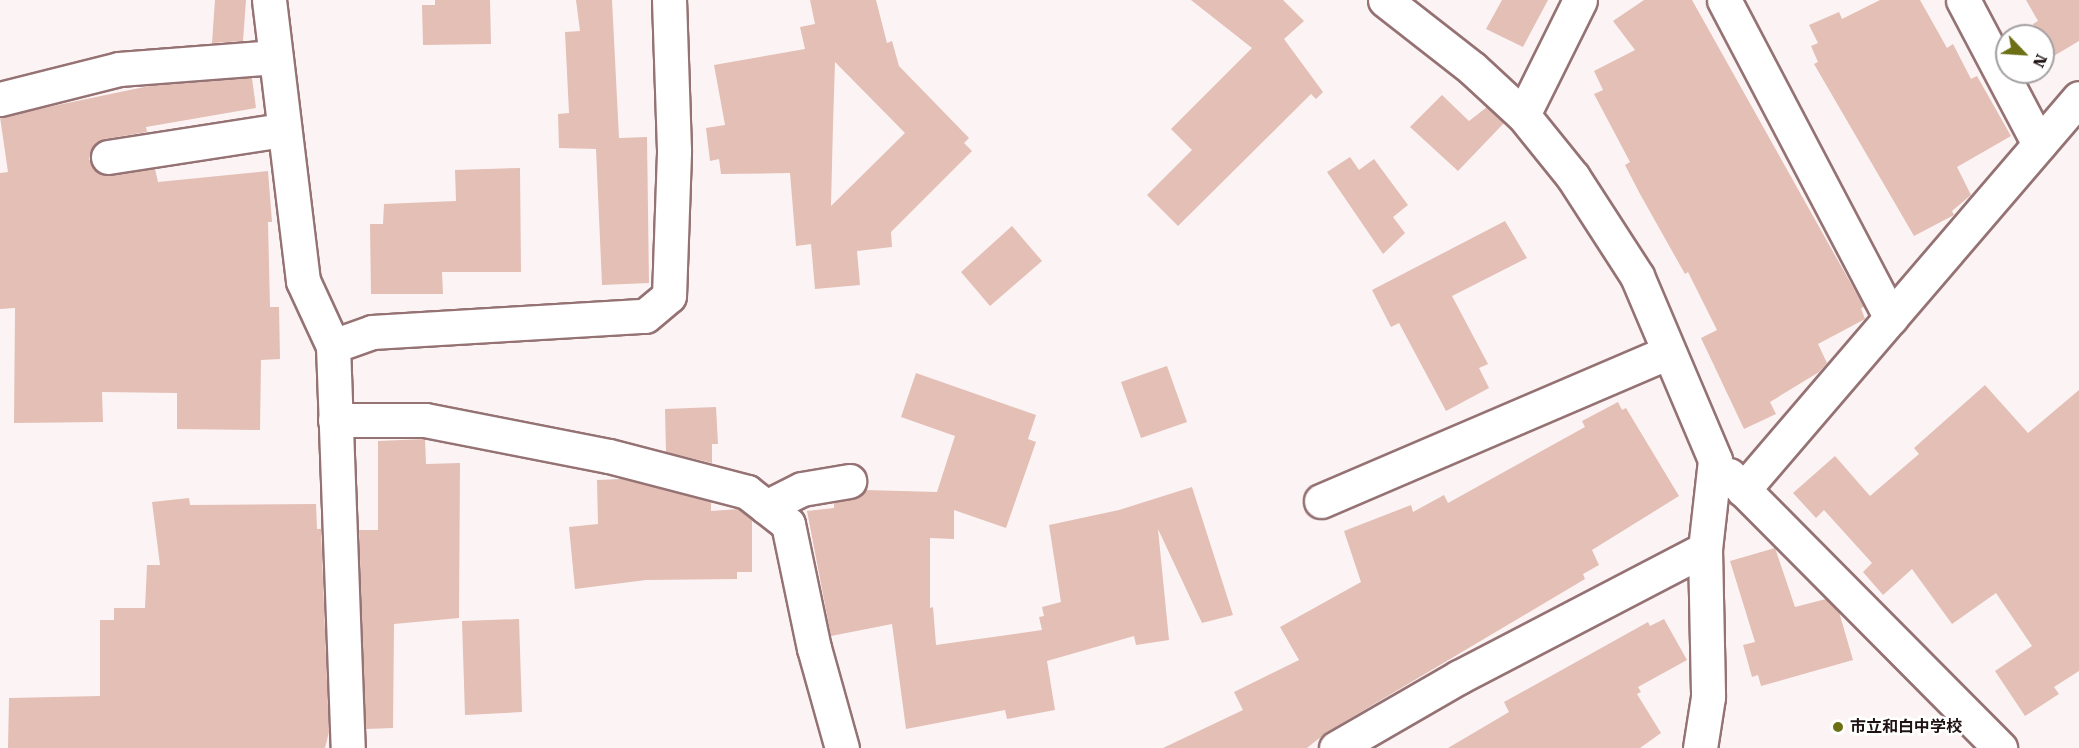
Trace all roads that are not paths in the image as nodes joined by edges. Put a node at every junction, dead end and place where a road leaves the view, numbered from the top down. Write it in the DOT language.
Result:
graph roads {
  1 [pos="269,0"];
  2 [pos="669,0"];
  3 [pos="1385,0"];
  4 [pos="1580,0"];
  5 [pos="1724,0"];
  6 [pos="1963,0"];
  7 [pos="276,57"];
  8 [pos="2079,98"];
  9 [pos="0,99"];
  10 [pos="1523,115"];
  11 [pos="283,130"];
  12 [pos="2039,144"];
  13 [pos="108,157"];
  14 [pos="1891,318"];
  15 [pos="333,346"];
  16 [pos="1668,352"];
  17 [pos="335,420"];
  18 [pos="1715,460"];
  19 [pos="849,481"];
  20 [pos="1743,490"];
  21 [pos="1320,501"];
  22 [pos="766,507"];
  23 [pos="1705,549"];
  24 [pos="348,748"];
  25 [pos="842,748"];
  26 [pos="1336,748"];
  27 [pos="1700,748"];
  28 [pos="2000,748"];
  1 -- 7 [label="street"];
  2 -- 15 [label="street"];
  3 -- 10 [label="street"];
  4 -- 10 [label="street"];
  5 -- 14 [label="street"];
  6 -- 12 [label="street"];
  7 -- 9 [label="street"];
  7 -- 11 [label="street"];
  8 -- 12 [label="street"];
  10 -- 16 [label="street"];
  11 -- 13 [label="street"];
  11 -- 15 [label="street"];
  12 -- 14 [label="street"];
  14 -- 20 [label="street"];
  15 -- 17 [label="street"];
  16 -- 18 [label="street"];
  16 -- 21 [label="street"];
  17 -- 22 [label="street"];
  17 -- 24 [label="street"];
  18 -- 20 [label="street"];
  18 -- 23 [label="street"];
  19 -- 22 [label="street"];
  20 -- 28 [label="street"];
  22 -- 25 [label="street"];
  23 -- 26 [label="street"];
  23 -- 27 [label="street"];
}
